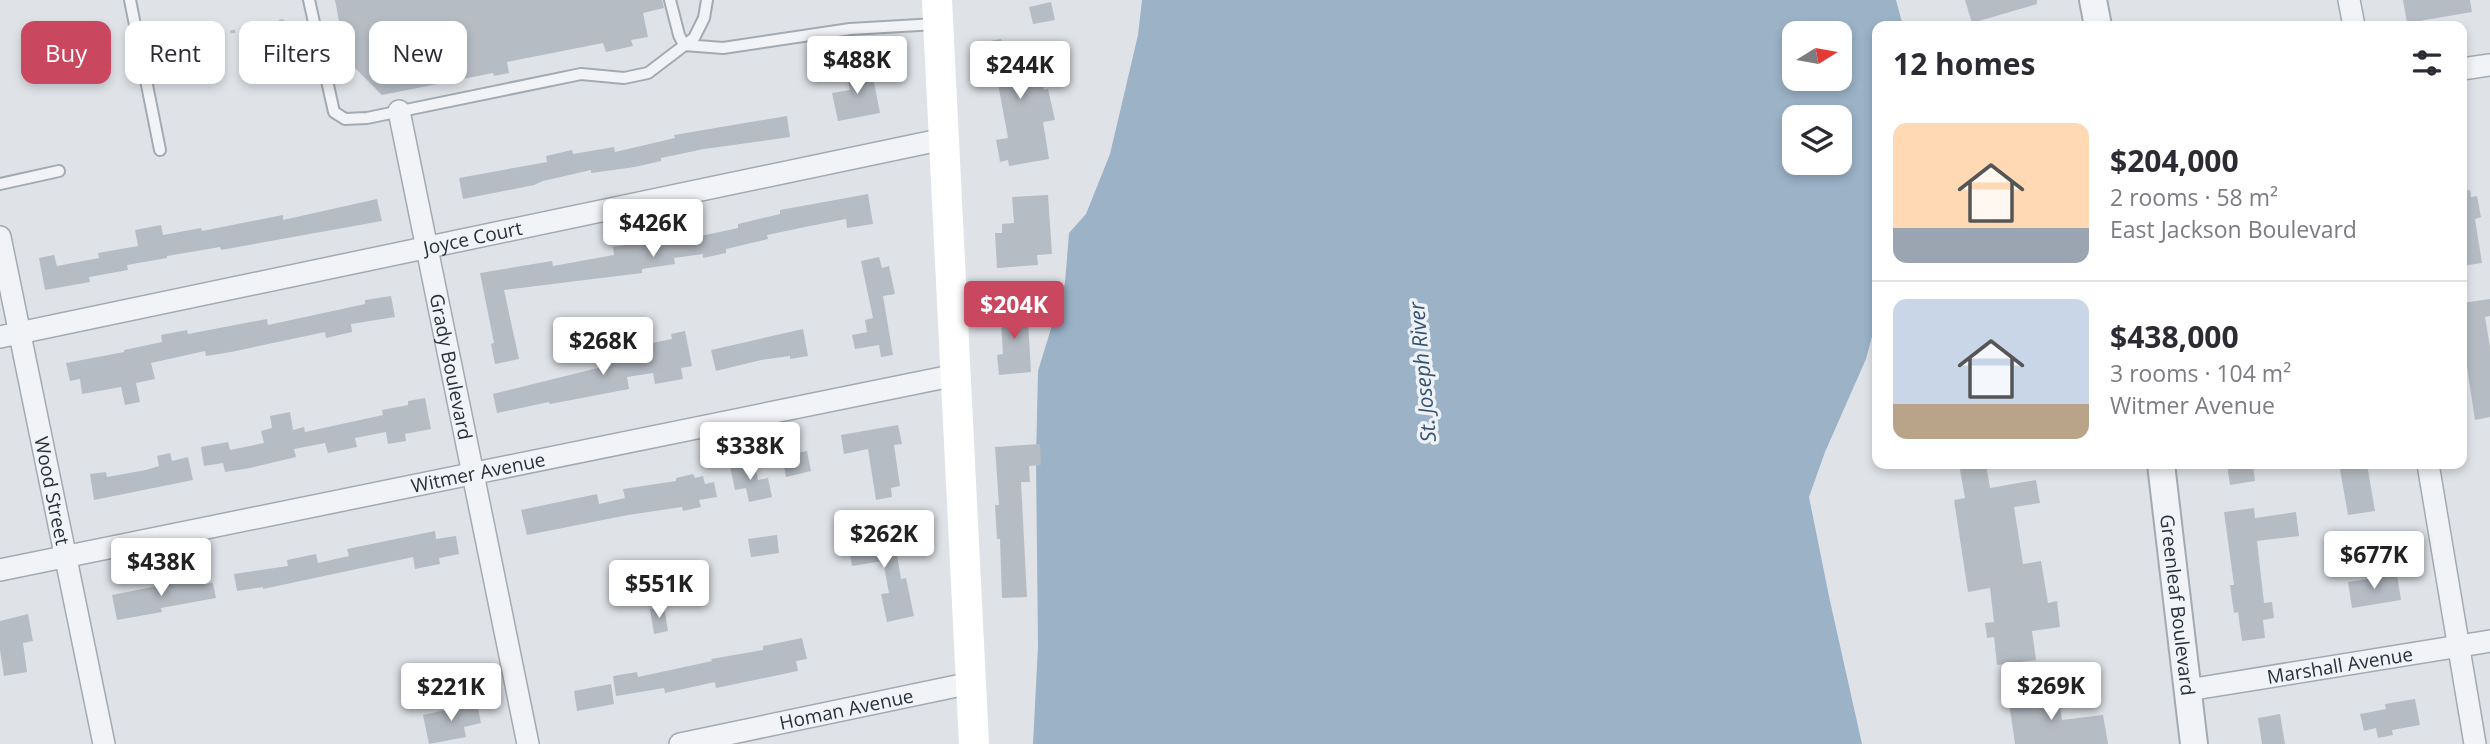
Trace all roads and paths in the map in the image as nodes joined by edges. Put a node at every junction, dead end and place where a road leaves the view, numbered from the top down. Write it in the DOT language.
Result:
graph roads {
  1 [pos="130,0"];
  2 [pos="309,0"];
  3 [pos="670,0"];
  4 [pos="708,0"];
  5 [pos="2092,0"];
  6 [pos="2349,0"];
  7 [pos="938,12"];
  8 [pos="134,21"];
  9 [pos="313,21"];
  10 [pos="2097,21"];
  11 [pos="2353,21"];
  12 [pos="684,45"];
  13 [pos="2490,65"];
  14 [pos="2467,68"];
  15 [pos="147,84"];
  16 [pos="327,84"];
  17 [pos="399,111"];
  18 [pos="944,139"];
  19 [pos="160,150"];
  20 [pos="59,171"];
  21 [pos="0,184"];
  22 [pos="0,237"];
  23 [pos="426,248"];
  24 [pos="10,335"];
  25 [pos="956,375"];
  26 [pos="2162,469"];
  27 [pos="2429,469"];
  28 [pos="472,472"];
  29 [pos="65,556"];
  30 [pos="0,570"];
  31 [pos="2490,641"];
  32 [pos="2459,646"];
  33 [pos="971,683"];
  34 [pos="2188,690"];
  35 [pos="104,744"];
  36 [pos="528,744"];
  37 [pos="680,744"];
  38 [pos="974,744"];
  39 [pos="2194,744"];
  40 [pos="2475,744"];
  1 -- 8 [label="lane"];
  2 -- 9 [label="lane"];
  3 -- 12 [label="lane"];
  4 -- 12 [label="lane"];
  5 -- 10 [label="street"];
  6 -- 11 [label="street"];
  7 -- 12 [label="lane"];
  7 -- 18 [label="main road"];
  12 -- 17 [label="lane"];
  13 -- 14 [label="street"];
  15 -- 19 [label="lane"];
  16 -- 17 [label="lane"];
  17 -- 23 [label="street, Grady Boulevard"];
  18 -- 23 [label="street, Joyce Court"];
  18 -- 25 [label="main road"];
  20 -- 21 [label="lane"];
  22 -- 24 [label="street, Wood Street"];
  23 -- 24 [label="street, Joyce Court"];
  23 -- 28 [label="street, Grady Boulevard"];
  24 -- 29 [label="street, Wood Street"];
  25 -- 28 [label="street, Witmer Avenue"];
  25 -- 33 [label="main road"];
  26 -- 34 [label="street, Greenleaf Boulevard"];
  27 -- 32 [label="street"];
  28 -- 29 [label="street, Witmer Avenue"];
  28 -- 36 [label="street, Grady Boulevard"];
  29 -- 30 [label="street, Witmer Avenue"];
  29 -- 35 [label="street, Wood Street"];
  31 -- 32 [label="street, Marshall Avenue"];
  32 -- 34 [label="street, Marshall Avenue"];
  32 -- 40 [label="street"];
  33 -- 37 [label="street, Homan Avenue"];
  33 -- 38 [label="main road"];
  34 -- 39 [label="street, Greenleaf Boulevard"];
}
